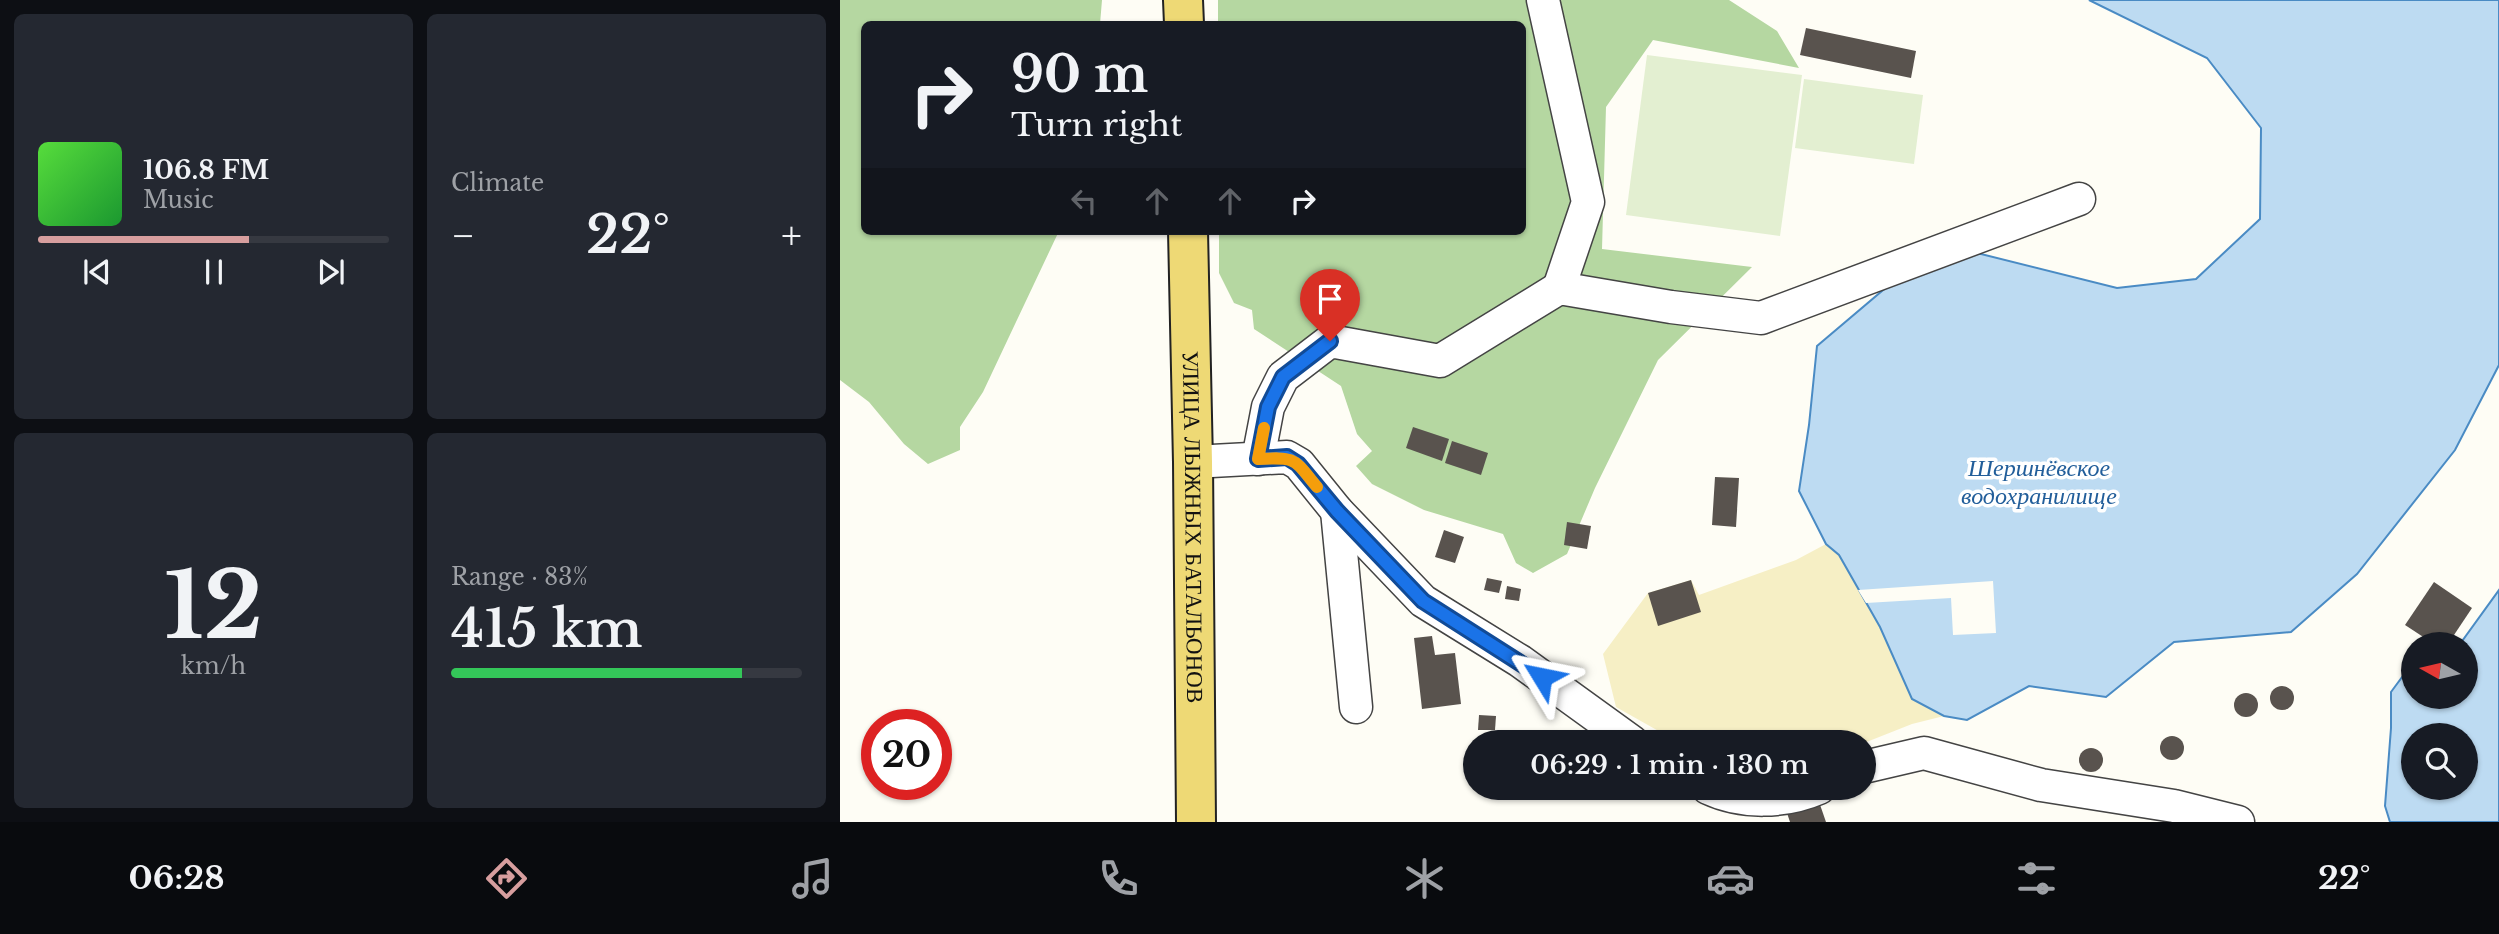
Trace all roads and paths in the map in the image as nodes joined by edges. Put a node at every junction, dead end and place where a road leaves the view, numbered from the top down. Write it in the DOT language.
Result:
graph roads {
  1 [pos="1183,0"];
  2 [pos="1543,0"];
  3 [pos="1184,21"];
  4 [pos="2079,199"];
  5 [pos="1188,235"];
  6 [pos="1559,288"];
  7 [pos="1258,459"];
  8 [pos="1193,462"];
  9 [pos="1337,511"];
  10 [pos="1356,707"];
  11 [pos="1615,730"];
  12 [pos="1876,764"];
  13 [pos="1725,800"];
  14 [pos="1196,822"];
  15 [pos="1746,822"];
  16 [pos="2238,822"];
  1 -- 3 [label="main road"];
  2 -- 6 [label="lane"];
  4 -- 6 [label="lane"];
  5 -- 8 [label="main road, УЛИЦА ЛЫЖНЫХ БАТАЛЬОНОВ"];
  6 -- 7 [label="lane"];
  7 -- 8 [label="lane"];
  7 -- 9 [label="lane"];
  8 -- 14 [label="main road, УЛИЦА ЛЫЖНЫХ БАТАЛЬОНОВ"];
  9 -- 10 [label="lane"];
  9 -- 11 [label="lane"];
  12 -- 16 [label="lane"];
  13 -- 15 [label="lane"];
}
